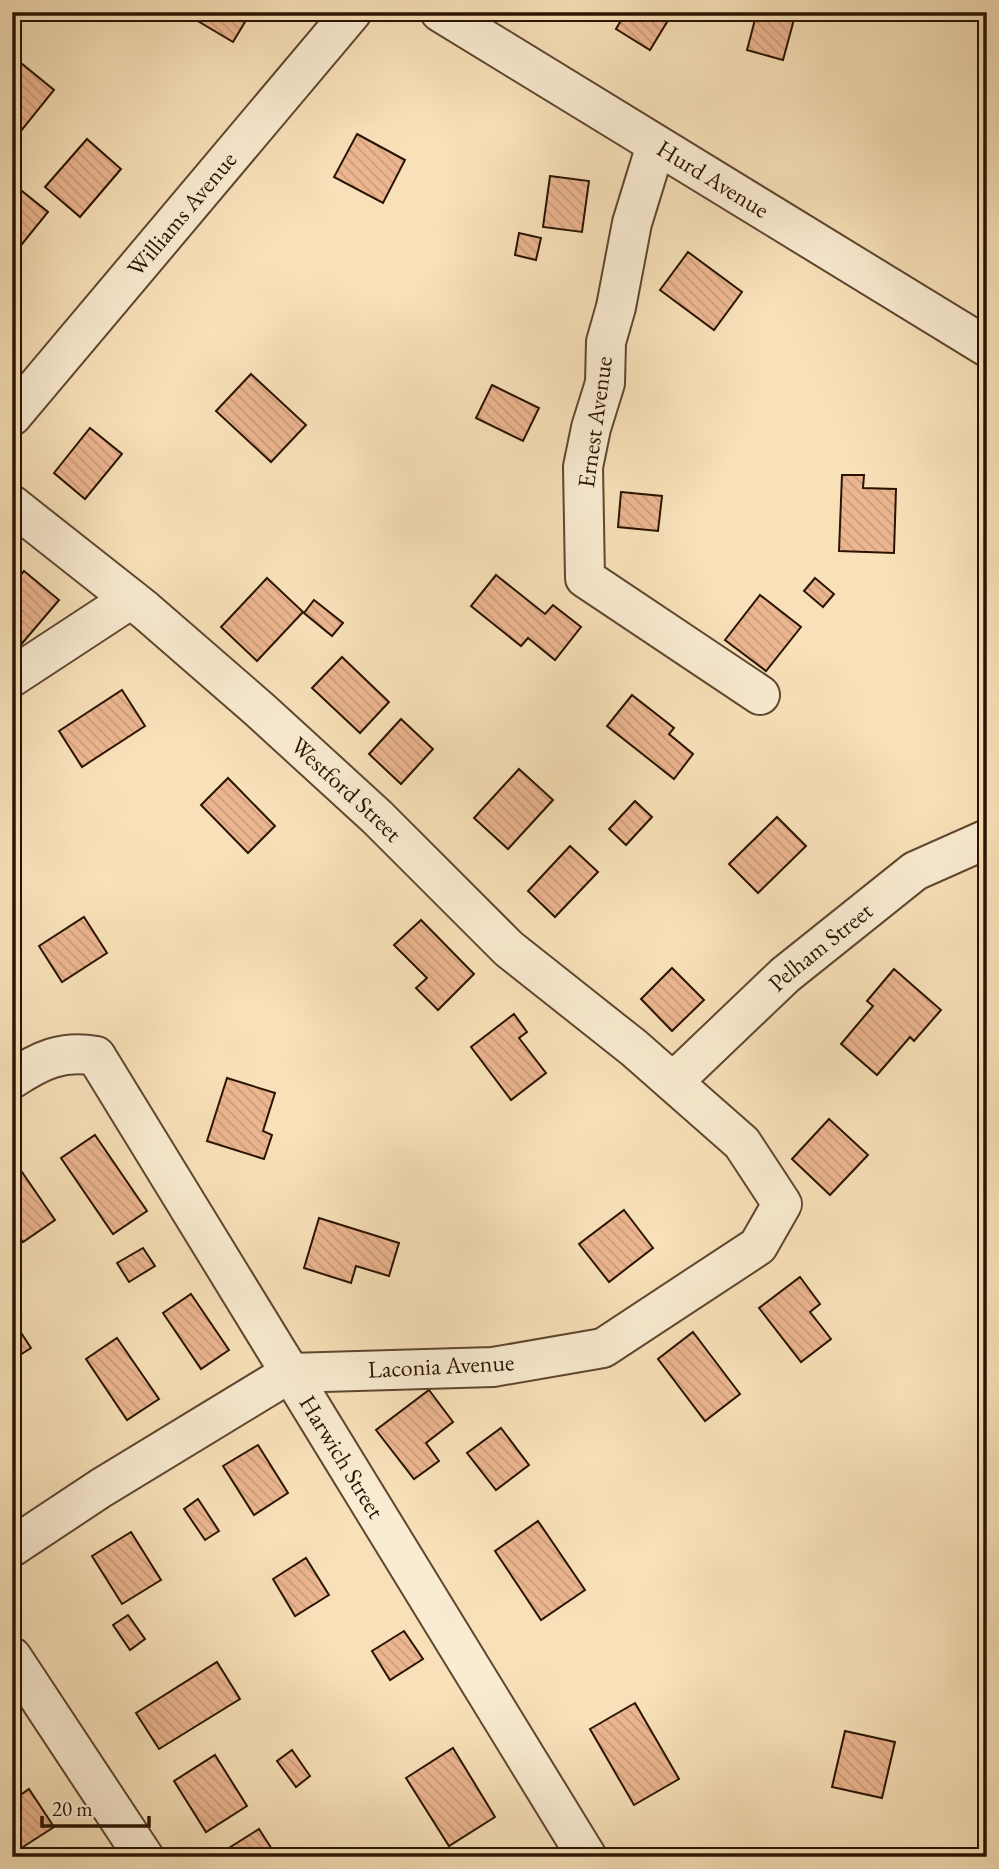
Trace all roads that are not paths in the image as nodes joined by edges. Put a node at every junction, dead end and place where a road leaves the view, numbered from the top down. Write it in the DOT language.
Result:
graph roads {
  1 [pos="352,12"];
  2 [pos="440,12"];
  3 [pos="656,145"];
  4 [pos="987,347"];
  5 [pos="12,416"];
  6 [pos="12,505"];
  7 [pos="131,599"];
  8 [pos="12,677"];
  9 [pos="760,695"];
  10 [pos="987,839"];
  11 [pos="12,1079"];
  12 [pos="673,1082"];
  13 [pos="290,1373"];
  14 [pos="12,1547"];
  15 [pos="12,1657"];
  16 [pos="144,1857"];
  17 [pos="587,1857"];
  1 -- 5 [label="street, Williams Avenue"];
  2 -- 3 [label="street, Hurd Avenue"];
  3 -- 4 [label="street, Hurd Avenue"];
  3 -- 9 [label="street, Ernest Avenue"];
  6 -- 7 [label="street, Westford Street"];
  7 -- 8 [label="street"];
  7 -- 12 [label="street, Westford Street"];
  10 -- 12 [label="street, Pelham Street"];
  11 -- 13 [label="street, Harwich Street"];
  12 -- 13 [label="street, Laconia Avenue"];
  13 -- 14 [label="street, Laconia Avenue"];
  13 -- 17 [label="street, Harwich Street"];
  15 -- 16 [label="street"];
}
